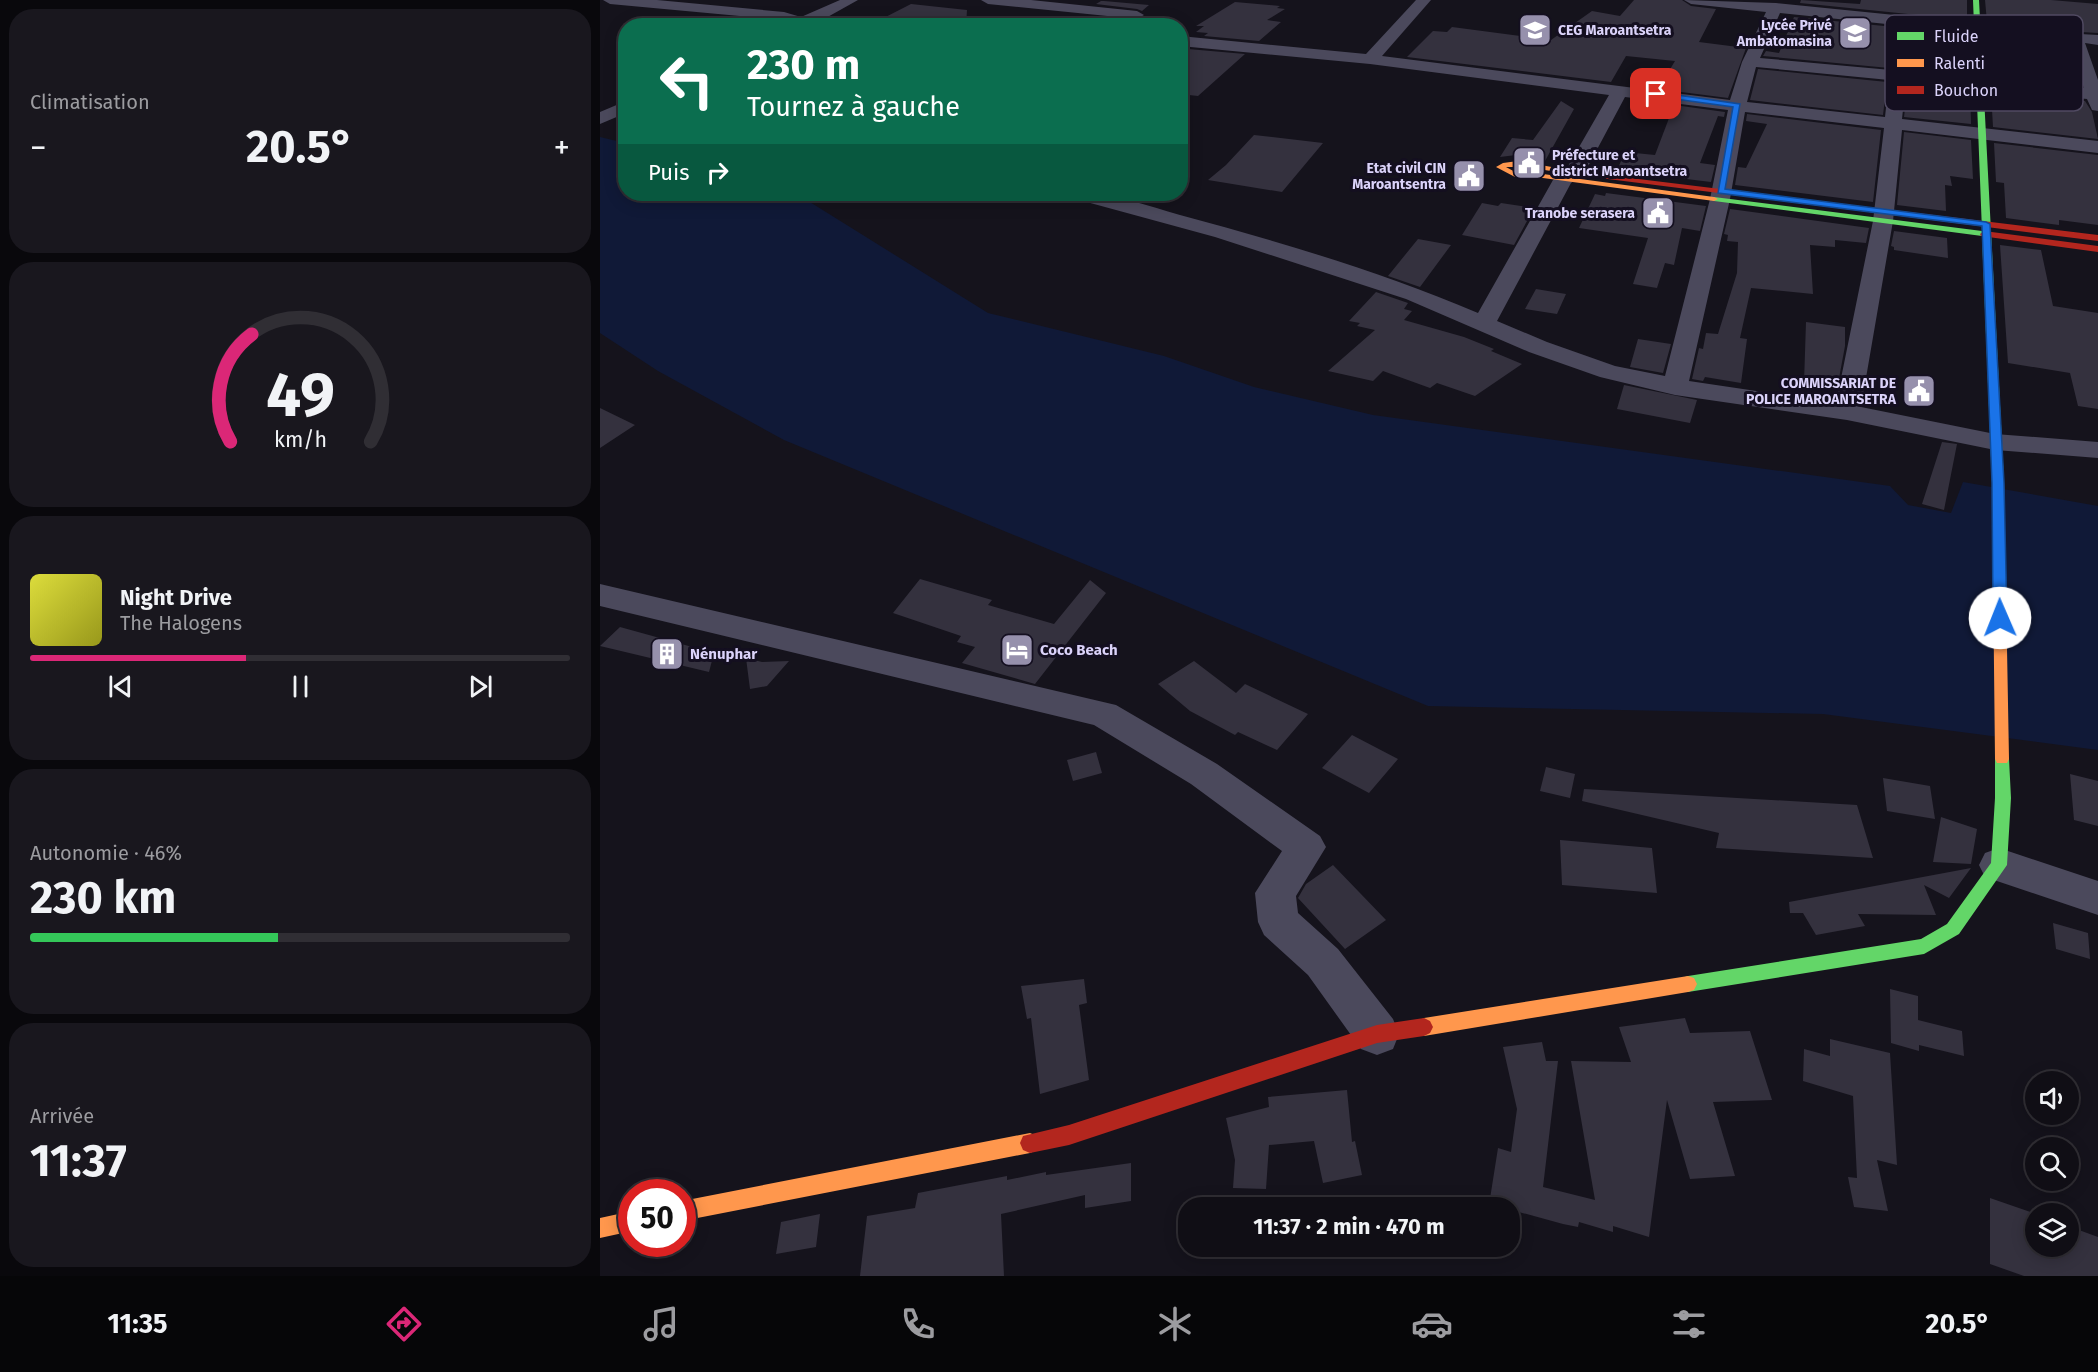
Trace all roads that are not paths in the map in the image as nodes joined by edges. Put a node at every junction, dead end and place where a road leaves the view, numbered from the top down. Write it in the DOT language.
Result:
graph roads {
  1 [pos="610,0"];
  2 [pos="851,0"];
  3 [pos="988,0"];
  4 [pos="1424,0"];
  5 [pos="1692,0"];
  6 [pos="1154,5"];
  7 [pos="1776,7"];
  8 [pos="790,18"];
  9 [pos="811,18"];
  10 [pos="1119,18"];
  11 [pos="1137,18"];
  12 [pos="1885,18"];
  13 [pos="2083,20"];
  14 [pos="2087,20"];
  15 [pos="2083,39"];
  16 [pos="2098,40"];
  17 [pos="1188,42"];
  18 [pos="1370,59"];
  19 [pos="2083,61"];
  20 [pos="1750,62"];
  21 [pos="1885,76"];
  22 [pos="1620,90"];
  23 [pos="2096,98"];
  24 [pos="1737,106"];
  25 [pos="618,111"];
  26 [pos="1895,111"];
  27 [pos="1980,111"];
  28 [pos="600,121"];
  29 [pos="1894,124"];
  30 [pos="618,128"];
  31 [pos="1981,134"];
  32 [pos="2098,147"];
  33 [pos="1569,176"];
  34 [pos="1721,195"];
  35 [pos="1105,201"];
  36 [pos="1883,216"];
  37 [pos="1986,229"];
  38 [pos="2098,238"];
  39 [pos="2098,249"];
  40 [pos="1483,324"];
  41 [pos="1676,387"];
  42 [pos="1847,412"];
  43 [pos="1995,442"];
  44 [pos="2098,450"];
  45 [pos="600,595"];
  46 [pos="1999,865"];
  47 [pos="2098,898"];
  48 [pos="1377,1034"];
  49 [pos="696,1208"];
  50 [pos="618,1224"];
  51 [pos="600,1228"];
  1 -- 8 [label="street"];
  2 -- 9 [label="street"];
  3 -- 10 [label="street"];
  4 -- 18 [label="street"];
  5 -- 7 [label="street"];
  6 -- 11 [label="street"];
  7 -- 12 [label="street"];
  7 -- 20 [label="street"];
  13 -- 14 [label="street"];
  15 -- 16 [label="street"];
  17 -- 18 [label="street"];
  18 -- 22 [label="street"];
  19 -- 23 [label="street"];
  20 -- 21 [label="street"];
  20 -- 24 [label="street"];
  22 -- 24 [label="street"];
  22 -- 33 [label="street"];
  24 -- 29 [label="street"];
  24 -- 34 [label="street"];
  25 -- 28 [label="street"];
  26 -- 29 [label="street"];
  27 -- 31 [label="main road"];
  28 -- 30 [label="street"];
  29 -- 31 [label="street"];
  29 -- 36 [label="street"];
  31 -- 32 [label="street"];
  31 -- 37 [label="main road"];
  33 -- 34 [label="main road"];
  33 -- 40 [label="street"];
  34 -- 36 [label="main road"];
  34 -- 41 [label="street"];
  35 -- 40 [label="street"];
  36 -- 37 [label="main road"];
  36 -- 42 [label="street"];
  37 -- 38 [label="main road"];
  37 -- 39 [label="main road"];
  37 -- 43 [label="main road"];
  40 -- 41 [label="street"];
  41 -- 42 [label="street"];
  42 -- 43 [label="street"];
  43 -- 44 [label="street"];
  43 -- 46 [label="main road"];
  45 -- 48 [label="street"];
  46 -- 47 [label="street"];
  46 -- 48 [label="main road"];
  48 -- 49 [label="main road"];
  50 -- 51 [label="main road"];
}
